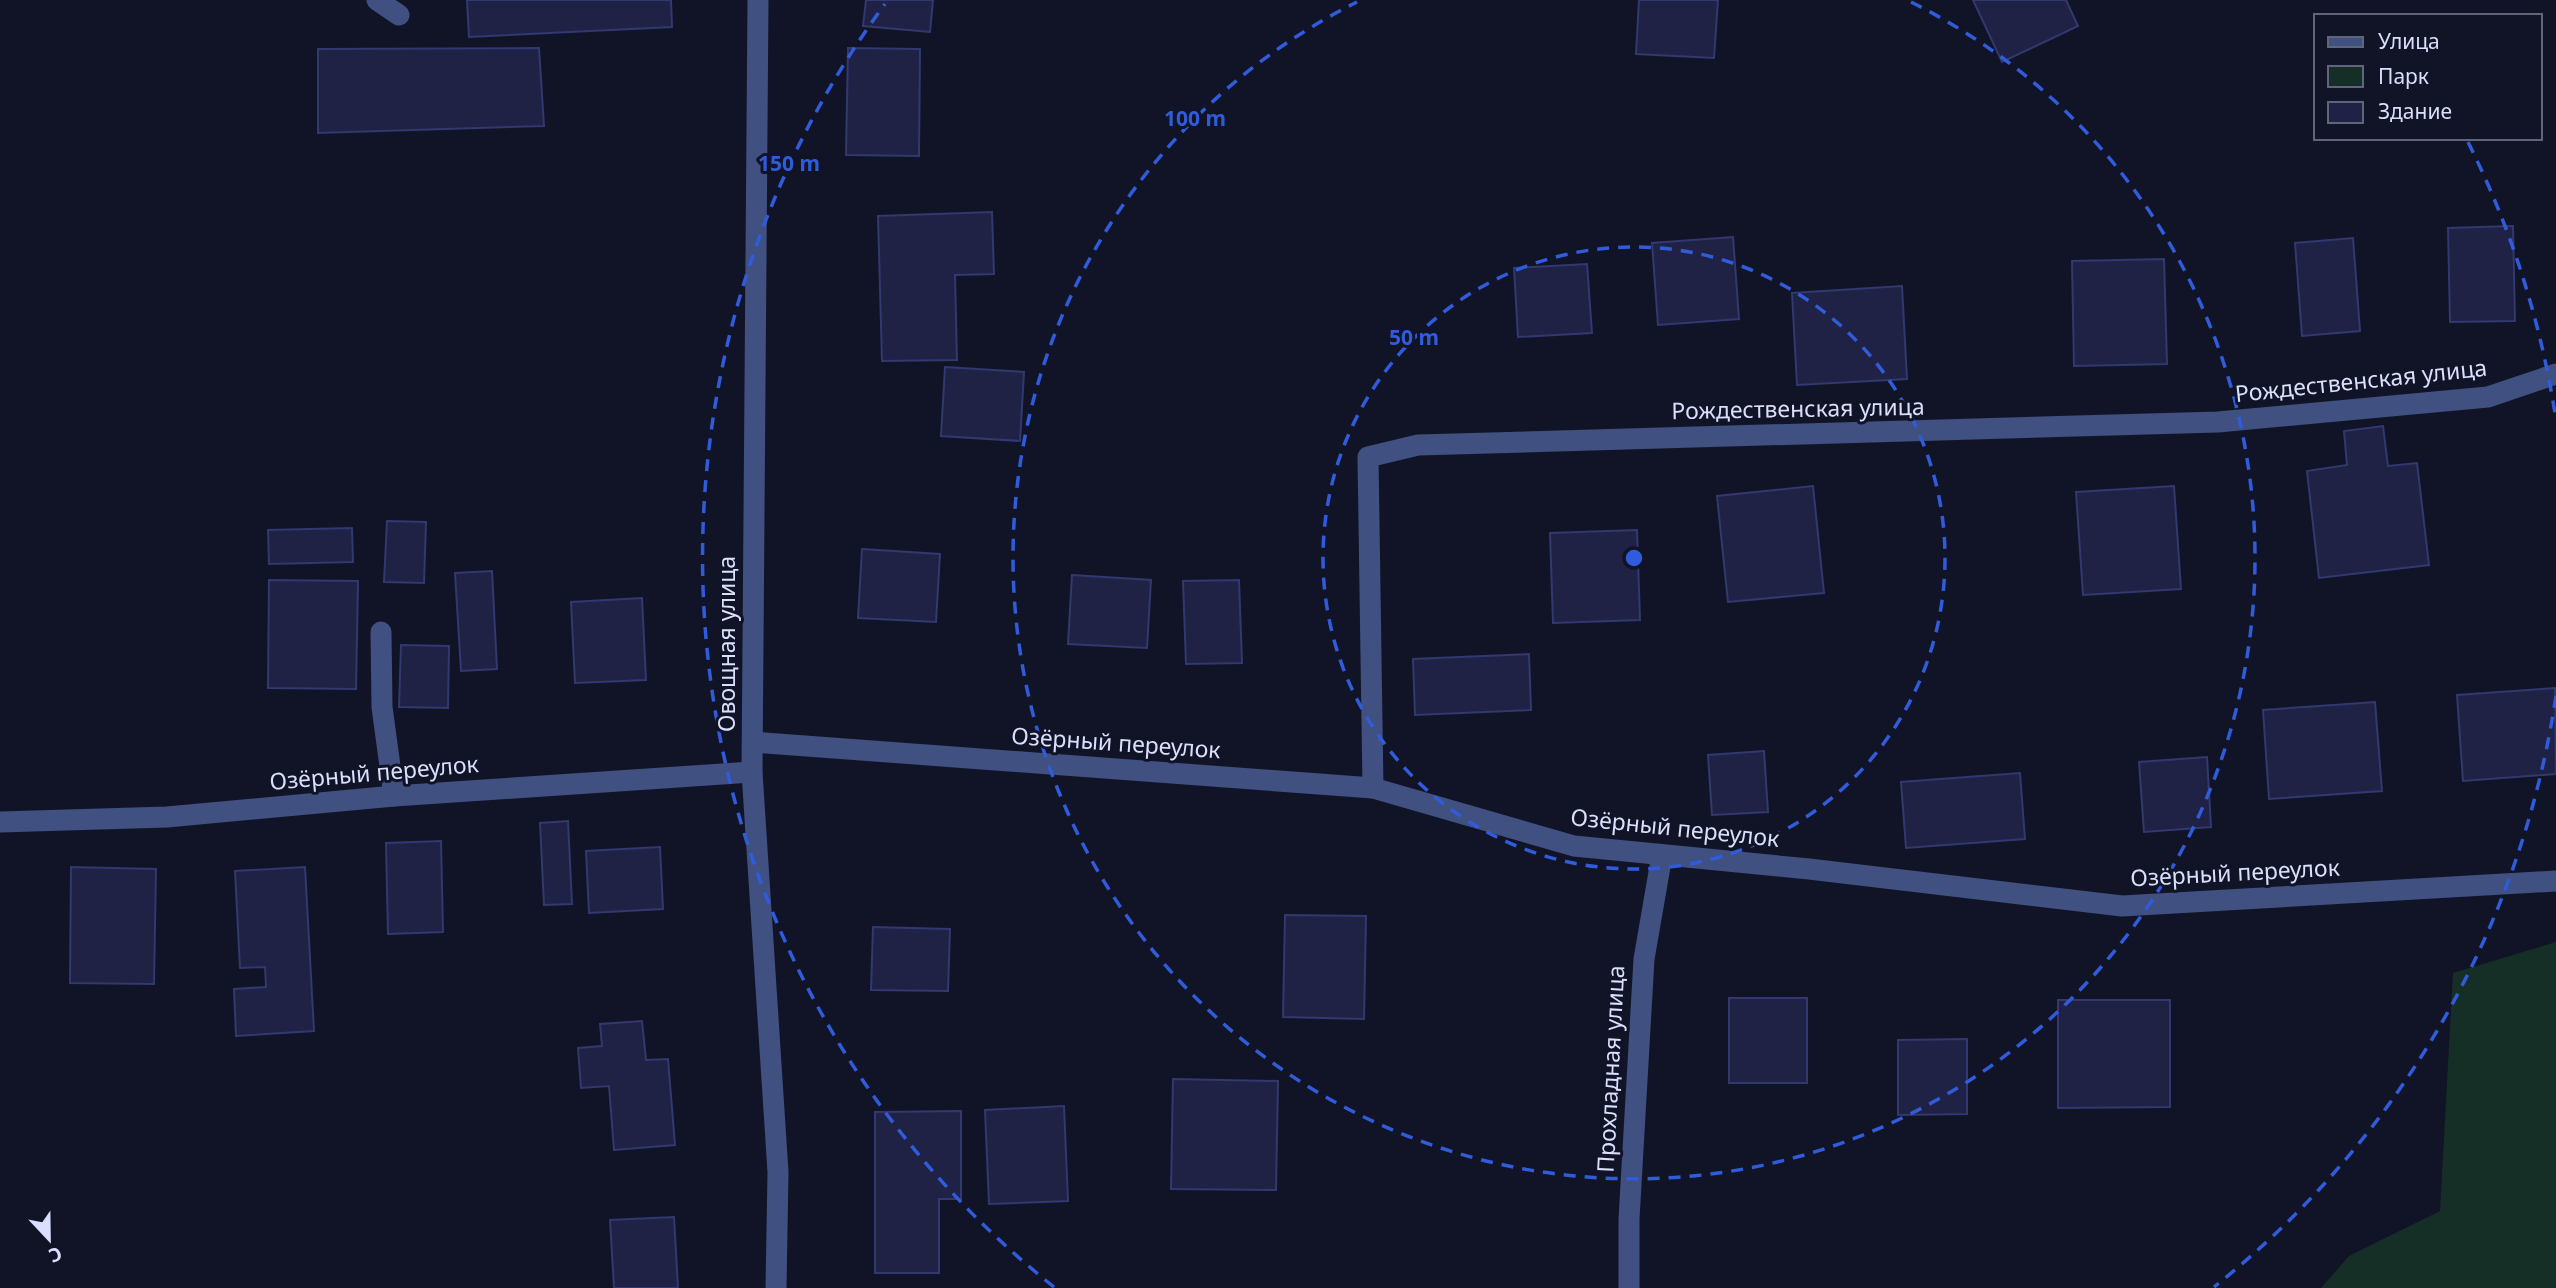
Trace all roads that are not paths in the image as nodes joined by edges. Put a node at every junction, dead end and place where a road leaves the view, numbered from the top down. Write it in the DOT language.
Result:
graph roads {
  1 [pos="377,0"];
  2 [pos="758,0"];
  3 [pos="399,15"];
  4 [pos="2556,374"];
  5 [pos="381,632"];
  6 [pos="753,742"];
  7 [pos="752,772"];
  8 [pos="1373,788"];
  9 [pos="394,796"];
  10 [pos="0,822"];
  11 [pos="1662,855"];
  12 [pos="2556,881"];
  13 [pos="776,1288"];
  14 [pos="1629,1288"];
  1 -- 3 [label="street"];
  2 -- 6 [label="street, Овощная улица"];
  4 -- 8 [label="street, Рождественская улица"];
  5 -- 9 [label="street"];
  6 -- 7 [label="street, Овощная улица"];
  6 -- 8 [label="street, Озёрный переулок"];
  7 -- 9 [label="street, Озёрный переулок"];
  7 -- 13 [label="street, Овощная улица"];
  8 -- 11 [label="street, Озёрный переулок"];
  9 -- 10 [label="street, Озёрный переулок"];
  11 -- 12 [label="street, Озёрный переулок"];
  11 -- 14 [label="street, Прохладная улица"];
}
